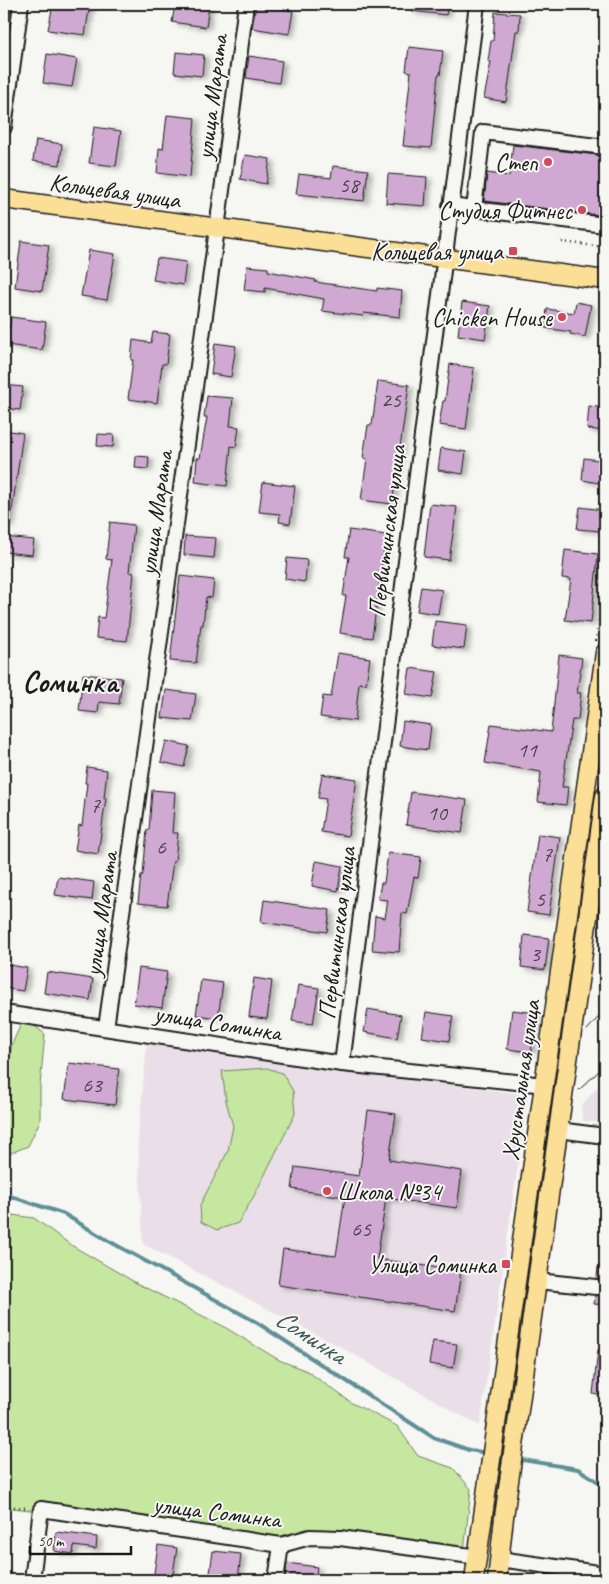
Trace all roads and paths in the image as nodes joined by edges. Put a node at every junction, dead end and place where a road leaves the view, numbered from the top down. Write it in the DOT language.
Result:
graph roads {
  1 [pos="21,4"];
  2 [pos="246,4"];
  3 [pos="477,4"];
  4 [pos="4,126"];
  5 [pos="605,147"];
  6 [pos="450,206"];
  7 [pos="5,207"];
  8 [pos="474,209"];
  9 [pos="605,225"];
  10 [pos="217,229"];
  11 [pos="4,234"];
  12 [pos="562,242"];
  13 [pos="605,247"];
  14 [pos="444,258"];
  15 [pos="605,280"];
  16 [pos="605,653"];
  17 [pos="605,796"];
  18 [pos="4,1013"];
  19 [pos="106,1028"];
  20 [pos="342,1064"];
  21 [pos="545,1085"];
  22 [pos="564,1087"];
  23 [pos="538,1128"];
  24 [pos="558,1130"];
  25 [pos="605,1136"];
  26 [pos="537,1281"];
  27 [pos="596,1287"];
  28 [pos="4,1506"];
  29 [pos="41,1510"];
  30 [pos="281,1546"];
  31 [pos="479,1548"];
  32 [pos="499,1560"];
  33 [pos="605,1574"];
  34 [pos="497,1579"];
  35 [pos="32,1580"];
  36 [pos="276,1580"];
  37 [pos="474,1580"];
  1 -- 4 [label="street"];
  2 -- 10 [label="street, улица Марата"];
  3 -- 6 [label="street, Первитинская улица"];
  5 -- 8 [label="street"];
  6 -- 8 [label="street"];
  6 -- 14 [label="street, Первитинская улица"];
  7 -- 10 [label="main road, Кольцевая улица"];
  7 -- 11 [label="path"];
  8 -- 9 [label="street"];
  10 -- 14 [label="main road, Кольцевая улица"];
  10 -- 19 [label="street, улица Марата"];
  12 -- 13 [label="path"];
  14 -- 15 [label="main road, Кольцевая улица"];
  14 -- 20 [label="street, Первитинская улица"];
  16 -- 21 [label="main road, Хрустальная улица"];
  17 -- 22 [label="main road, Хрустальная улица"];
  18 -- 19 [label="street, улица Соминка"];
  19 -- 20 [label="street, улица Соминка"];
  20 -- 21 [label="street, улица Соминка"];
  21 -- 22 [label="main road"];
  21 -- 23 [label="main road, Хрустальная улица"];
  22 -- 24 [label="main road, Хрустальная улица"];
  23 -- 24 [label="main road"];
  23 -- 31 [label="main road, Хрустальная улица"];
  24 -- 25 [label="street"];
  24 -- 26 [label="main road, Хрустальная улица"];
  26 -- 27 [label="street"];
  26 -- 32 [label="main road, Хрустальная улица"];
  28 -- 29 [label="path"];
  29 -- 30 [label="street, улица Соминка"];
  29 -- 35 [label="street"];
  30 -- 31 [label="street, улица Соминка"];
  30 -- 36 [label="street"];
  31 -- 32 [label="main road"];
  31 -- 34 [label="main road"];
  31 -- 37 [label="main road, Хрустальная улица"];
  32 -- 33 [label="street"];
  32 -- 34 [label="main road, Хрустальная улица"];
}
